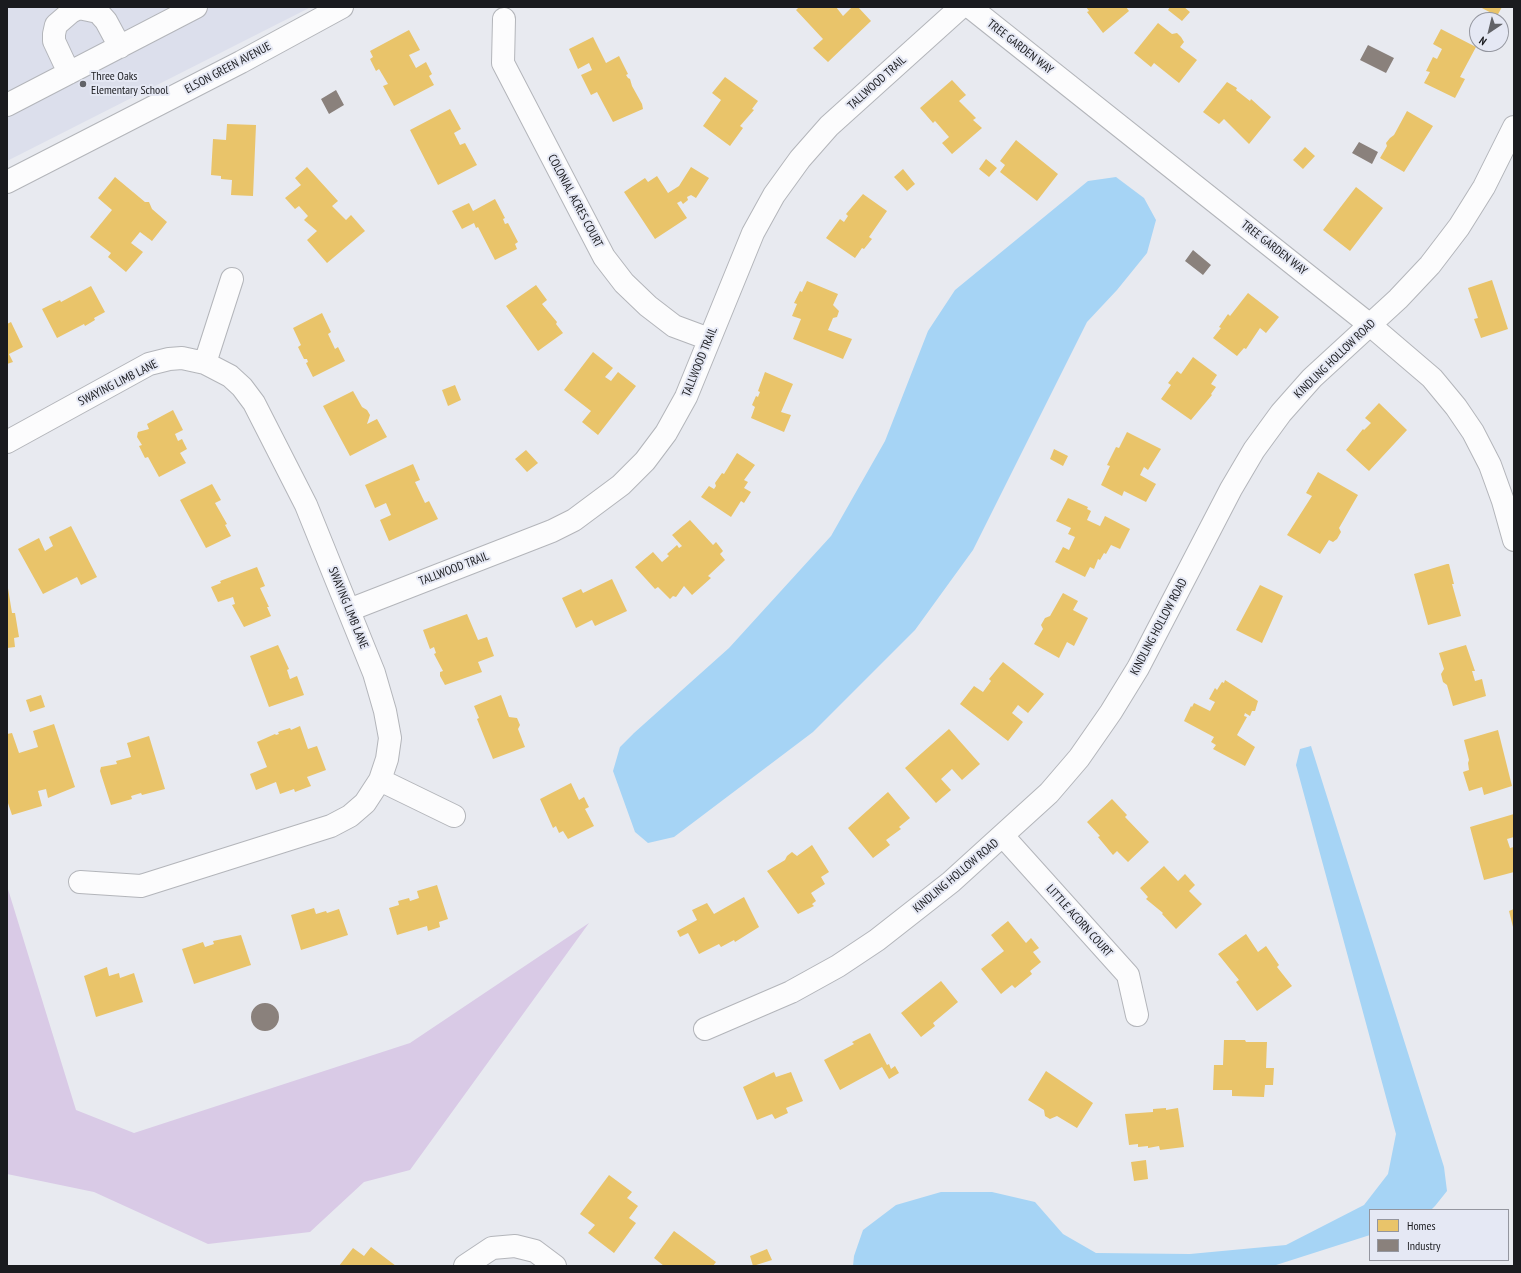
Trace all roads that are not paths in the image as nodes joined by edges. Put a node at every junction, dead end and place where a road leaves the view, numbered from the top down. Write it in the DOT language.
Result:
graph roads {
  1 [pos="196,7"];
  2 [pos="342,7"];
  3 [pos="961,7"];
  4 [pos="970,7"];
  5 [pos="504,19"];
  6 [pos="120,47"];
  7 [pos="69,73"];
  8 [pos="7,105"];
  9 [pos="1514,127"];
  10 [pos="7,182"];
  11 [pos="232,279"];
  12 [pos="1370,325"];
  13 [pos="709,340"];
  14 [pos="205,363"];
  15 [pos="7,442"];
  16 [pos="1514,540"];
  17 [pos="349,610"];
  18 [pos="380,780"];
  19 [pos="454,816"];
  20 [pos="1003,836"];
  21 [pos="80,882"];
  22 [pos="1137,1015"];
  23 [pos="705,1029"];
  24 [pos="465,1266"];
  25 [pos="555,1266"];
  1 -- 6 [label="street"];
  2 -- 10 [label="street, ELSON GREEN AVENUE"];
  3 -- 13 [label="street, TALLWOOD TRAIL"];
  4 -- 12 [label="street, TREE GARDEN WAY"];
  5 -- 13 [label="street, COLONIAL ACRES COURT"];
  6 -- 7 [label="street"];
  6 -- 7 [label="street"];
  7 -- 8 [label="street"];
  9 -- 12 [label="street, KINDLING HOLLOW ROAD"];
  11 -- 14 [label="street"];
  12 -- 16 [label="street, TREE GARDEN WAY"];
  12 -- 20 [label="street, KINDLING HOLLOW ROAD"];
  13 -- 17 [label="street, TALLWOOD TRAIL"];
  14 -- 15 [label="street, SWAYING LIMB LANE"];
  14 -- 17 [label="street, SWAYING LIMB LANE"];
  17 -- 18 [label="street, SWAYING LIMB LANE"];
  18 -- 19 [label="street"];
  18 -- 21 [label="street, SWAYING LIMB LANE"];
  20 -- 22 [label="street, LITTLE ACORN COURT"];
  20 -- 23 [label="street, KINDLING HOLLOW ROAD"];
  24 -- 25 [label="street"];
}
